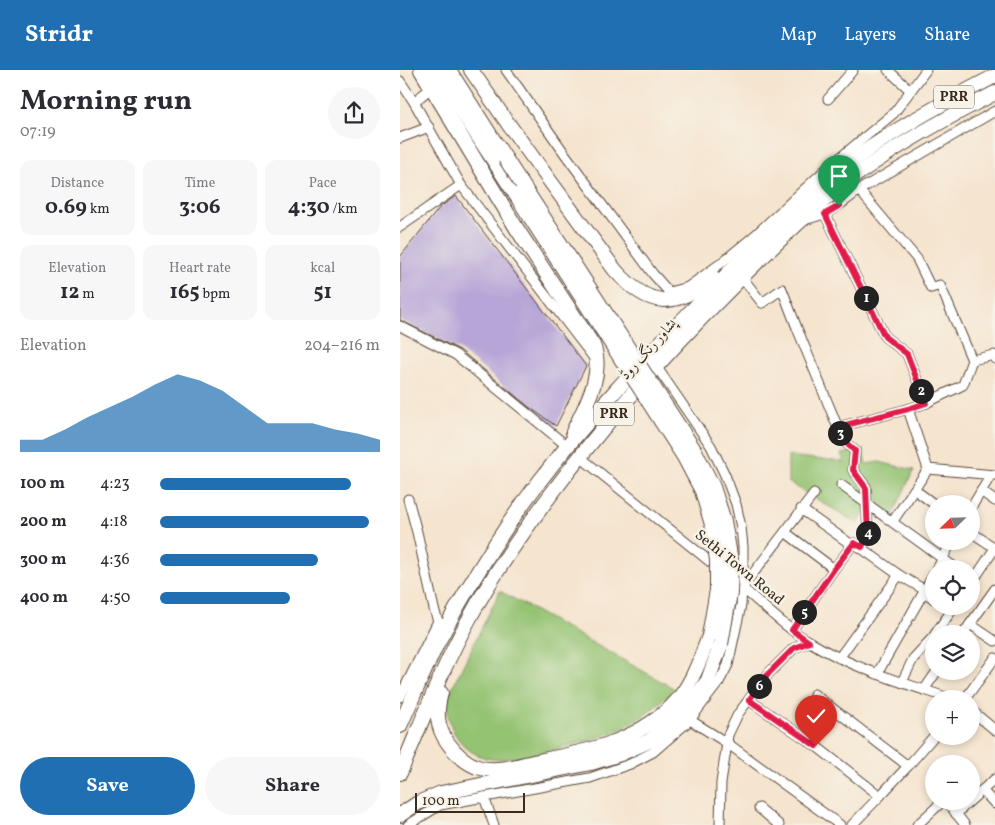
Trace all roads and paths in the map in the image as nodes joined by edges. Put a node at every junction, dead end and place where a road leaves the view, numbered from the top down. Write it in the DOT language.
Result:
graph roads {
  1 [pos="421,70"];
  2 [pos="435,70"];
  3 [pos="449,70"];
  4 [pos="471,70"];
  5 [pos="506,70"];
  6 [pos="853,70"];
  7 [pos="888,70"];
  8 [pos="926,70"];
  9 [pos="995,76"];
  10 [pos="400,81"];
  11 [pos="910,90"];
  12 [pos="426,92"];
  13 [pos="995,93"];
  14 [pos="828,99"];
  15 [pos="414,102"];
  16 [pos="995,111"];
  17 [pos="428,127"];
  18 [pos="400,138"];
  19 [pos="461,185"];
  20 [pos="859,190"];
  21 [pos="825,214"];
  22 [pos="802,220"];
  23 [pos="400,227"];
  24 [pos="758,238"];
  25 [pos="746,255"];
  26 [pos="742,277"];
  27 [pos="400,326"];
  28 [pos="995,356"];
  29 [pos="972,360"];
  30 [pos="597,362"];
  31 [pos="656,366"];
  32 [pos="926,403"];
  33 [pos="908,409"];
  34 [pos="838,427"];
  35 [pos="567,446"];
  36 [pos="579,456"];
  37 [pos="928,469"];
  38 [pos="993,475"];
  39 [pos="842,485"];
  40 [pos="915,490"];
  41 [pos="981,491"];
  42 [pos="814,494"];
  43 [pos="979,495"];
  44 [pos="925,497"];
  45 [pos="408,499"];
  46 [pos="995,501"];
  47 [pos="866,502"];
  48 [pos="802,509"];
  49 [pos="893,521"];
  50 [pos="785,532"];
  51 [pos="980,538"];
  52 [pos="857,546"];
  53 [pos="995,548"];
  54 [pos="947,550"];
  55 [pos="942,558"];
  56 [pos="945,560"];
  57 [pos="834,569"];
  58 [pos="980,570"];
  59 [pos="899,574"];
  60 [pos="742,588"];
  61 [pos="995,590"];
  62 [pos="924,591"];
  63 [pos="970,624"];
  64 [pos="442,625"];
  65 [pos="792,630"];
  66 [pos="995,641"];
  67 [pos="809,642"];
  68 [pos="925,646"];
  69 [pos="839,658"];
  70 [pos="995,659"];
  71 [pos="448,660"];
  72 [pos="877,674"];
  73 [pos="931,680"];
  74 [pos="902,682"];
  75 [pos="924,690"];
  76 [pos="972,690"];
  77 [pos="814,694"];
  78 [pos="400,697"];
  79 [pos="749,700"];
  80 [pos="980,718"];
  81 [pos="690,720"];
  82 [pos="400,726"];
  83 [pos="995,730"];
  84 [pos="727,743"];
  85 [pos="926,745"];
  86 [pos="908,766"];
  87 [pos="400,773"];
  88 [pos="995,779"];
  89 [pos="982,790"];
  90 [pos="880,796"];
  91 [pos="484,797"];
  92 [pos="995,804"];
  93 [pos="759,808"];
  94 [pos="934,810"];
  95 [pos="953,810"];
  96 [pos="961,810"];
  97 [pos="956,814"];
  98 [pos="400,816"];
  99 [pos="408,825"];
  100 [pos="494,825"];
  101 [pos="720,825"];
  102 [pos="778,825"];
  103 [pos="840,825"];
  104 [pos="852,825"];
  105 [pos="917,825"];
  106 [pos="965,825"];
  1 -- 30 [label="highway"];
  2 -- 71 [label="highway, bridge"];
  3 -- 98 [label="highway, bridge"];
  4 -- 25 [label="highway"];
  5 -- 24 [label="street"];
  6 -- 14 [label="street"];
  7 -- 11 [label="street"];
  8 -- 11 [label="street"];
  9 -- 24 [label="highway, پشاور رنگ روڈ / PRR"];
  10 -- 15 [label="street"];
  11 -- 24 [label="street"];
  12 -- 15 [label="street"];
  13 -- 22 [label="highway, پشاور رنگ روڈ / PRR"];
  15 -- 17 [label="street"];
  16 -- 20 [label="street"];
  17 -- 18 [label="street"];
  17 -- 19 [label="street"];
  19 -- 23 [label="street"];
  19 -- 30 [label="street"];
  20 -- 21 [label="street"];
  20 -- 29 [label="street"];
  21 -- 22 [label="street"];
  21 -- 32 [label="street"];
  22 -- 26 [label="highway, پشاور رنگ روڈ / PRR"];
  24 -- 25 [label="highway, پشاور رنگ روڈ / PRR"];
  25 -- 35 [label="highway, پشاور رنگ روڈ / PRR"];
  26 -- 31 [label="highway, پشاور رنگ روڈ / PRR"];
  26 -- 34 [label="street"];
  27 -- 35 [label="street"];
  28 -- 29 [label="street"];
  29 -- 32 [label="street"];
  30 -- 35 [label="highway"];
  31 -- 36 [label="highway, پشاور رنگ روڈ / PRR"];
  31 -- 60 [label="street"];
  32 -- 33 [label="street"];
  33 -- 34 [label="street"];
  33 -- 37 [label="street"];
  34 -- 47 [label="street"];
  35 -- 64 [label="highway, پشاور رنگ روڈ / PRR"];
  36 -- 60 [label="street, Sethi Town Road"];
  36 -- 71 [label="highway, پشاور رنگ روڈ / PRR"];
  37 -- 38 [label="street"];
  37 -- 40 [label="street"];
  38 -- 41 [label="street"];
  39 -- 47 [label="street"];
  40 -- 44 [label="street"];
  40 -- 49 [label="street"];
  41 -- 43 [label="street"];
  41 -- 46 [label="street"];
  42 -- 48 [label="street"];
  45 -- 64 [label="street"];
  47 -- 49 [label="street"];
  47 -- 52 [label="street"];
  48 -- 50 [label="street"];
  48 -- 52 [label="street"];
  49 -- 55 [label="street"];
  50 -- 57 [label="street"];
  50 -- 60 [label="street"];
  51 -- 53 [label="street"];
  52 -- 57 [label="street"];
  52 -- 59 [label="street"];
  53 -- 58 [label="street"];
  54 -- 55 [label="street"];
  55 -- 56 [label="street"];
  57 -- 65 [label="street"];
  59 -- 62 [label="street"];
  59 -- 69 [label="street"];
  60 -- 65 [label="street, Sethi Town Road"];
  60 -- 81 [label="street"];
  61 -- 63 [label="street"];
  62 -- 72 [label="street"];
  63 -- 66 [label="street"];
  64 -- 78 [label="street"];
  64 -- 82 [label="highway, پشاور رنگ روڈ / PRR"];
  65 -- 67 [label="street, Sethi Town Road"];
  67 -- 69 [label="street, Sethi Town Road"];
  67 -- 79 [label="street"];
  68 -- 74 [label="street"];
  69 -- 72 [label="street, Sethi Town Road"];
  70 -- 76 [label="street"];
  71 -- 87 [label="highway, پشاور رنگ روڈ / PRR"];
  72 -- 74 [label="street, Sethi Town Road"];
  73 -- 75 [label="street"];
  74 -- 75 [label="street, Sethi Town Road"];
  77 -- 86 [label="street"];
  79 -- 84 [label="street"];
  79 -- 90 [label="street"];
  80 -- 83 [label="street"];
  81 -- 84 [label="street"];
  81 -- 91 [label="street"];
  84 -- 101 [label="street"];
  84 -- 103 [label="street"];
  85 -- 86 [label="street"];
  86 -- 90 [label="street"];
  88 -- 89 [label="street"];
  89 -- 92 [label="street"];
  90 -- 104 [label="street"];
  91 -- 99 [label="street"];
  91 -- 100 [label="street"];
  93 -- 102 [label="street"];
  94 -- 105 [label="street"];
  95 -- 97 [label="street"];
  96 -- 97 [label="street"];
  97 -- 106 [label="street"];
}
